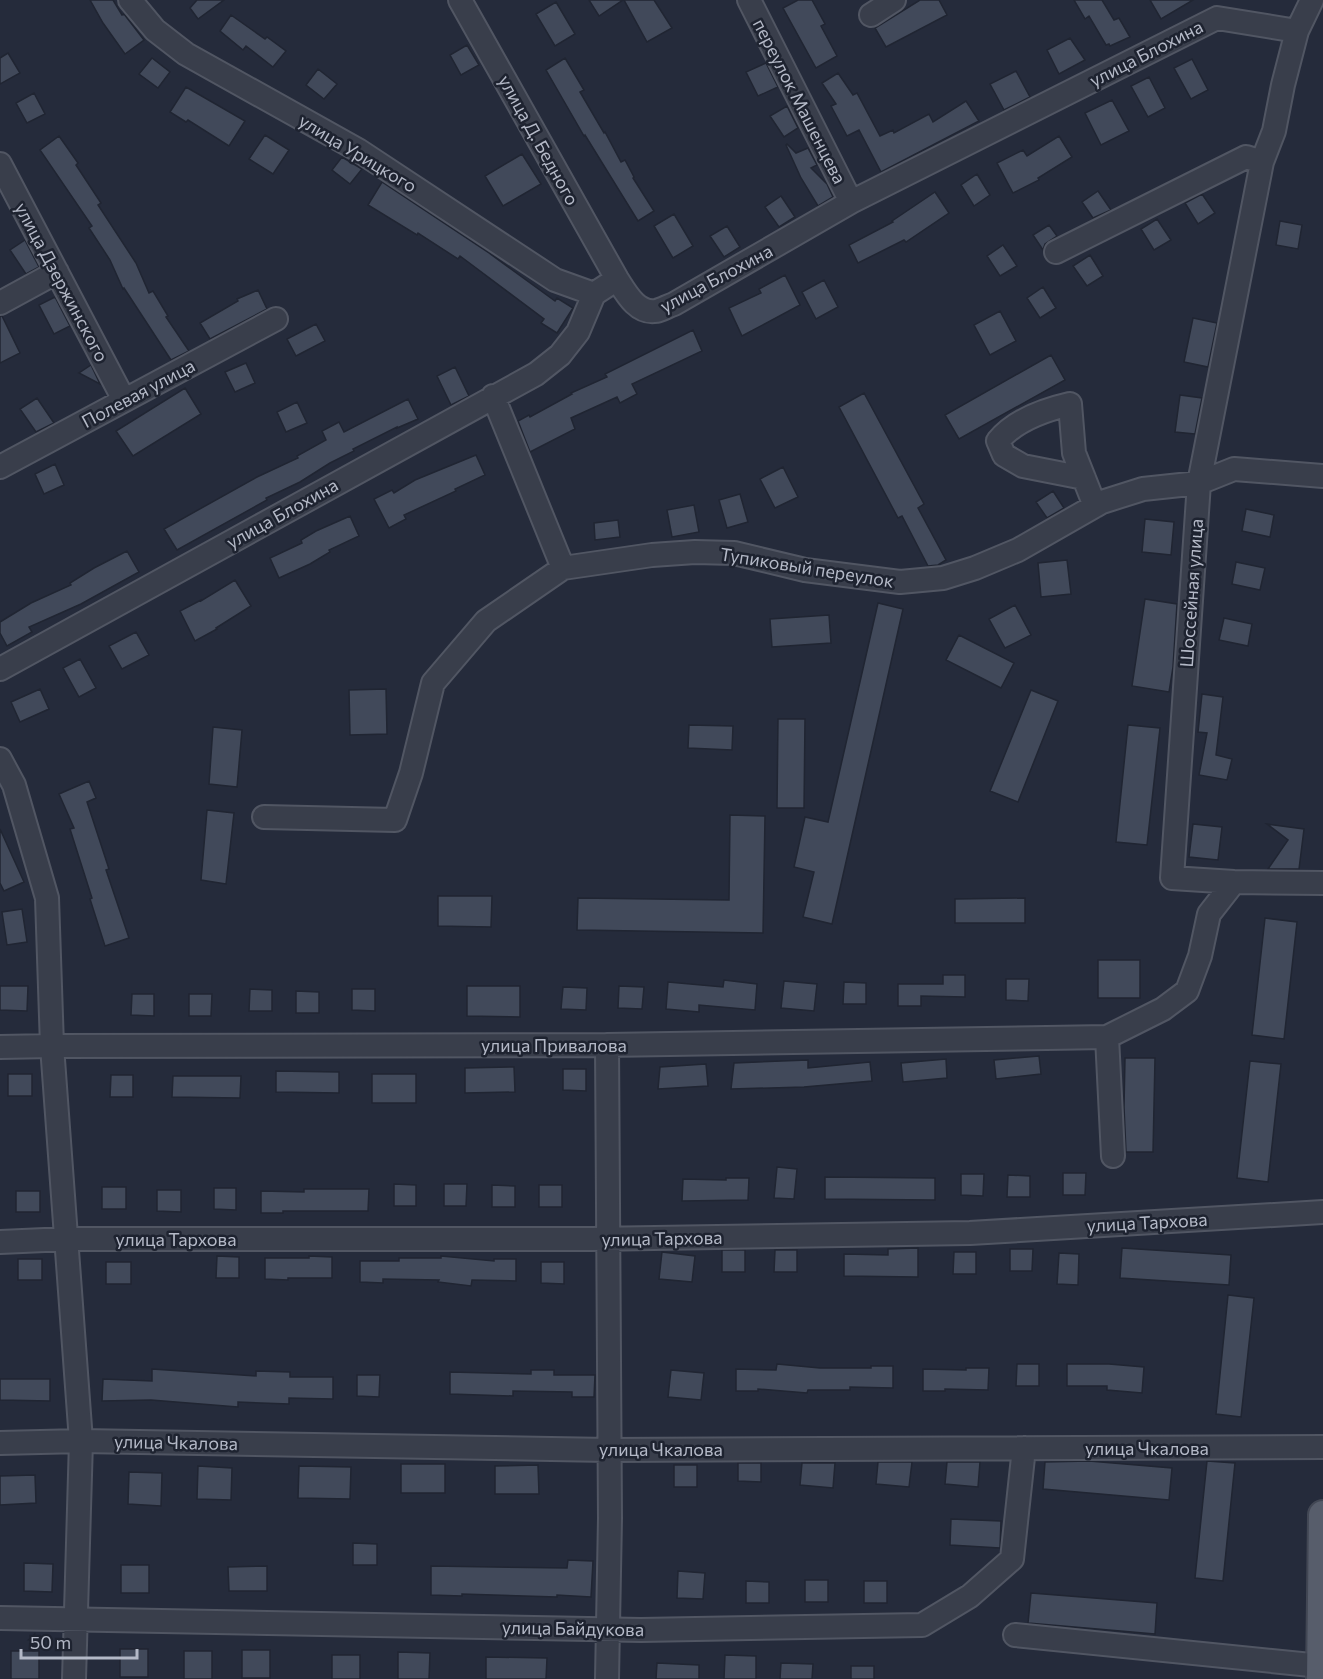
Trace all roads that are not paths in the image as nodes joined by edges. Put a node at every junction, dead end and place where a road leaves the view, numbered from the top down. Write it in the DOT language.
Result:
graph roads {
  1 [pos="130,0"];
  2 [pos="749,0"];
  3 [pos="894,0"];
  4 [pos="1312,0"];
  5 [pos="464,1"];
  6 [pos="1222,9"];
  7 [pos="871,15"];
  8 [pos="1297,31"];
  9 [pos="1262,162"];
  10 [pos="0,164"];
  11 [pos="851,202"];
  12 [pos="1056,252"];
  13 [pos="57,272"];
  14 [pos="617,279"];
  15 [pos="594,294"];
  16 [pos="0,303"];
  17 [pos="276,319"];
  18 [pos="493,396"];
  19 [pos="124,400"];
  20 [pos="0,467"];
  21 [pos="1323,476"];
  22 [pos="1084,478"];
  23 [pos="1199,483"];
  24 [pos="1095,506"];
  25 [pos="563,568"];
  26 [pos="0,669"];
  27 [pos="0,759"];
  28 [pos="264,817"];
  29 [pos="1234,882"];
  30 [pos="1323,883"];
  31 [pos="1107,1037"];
  32 [pos="607,1045"];
  33 [pos="52,1046"];
  34 [pos="0,1047"];
  35 [pos="1113,1156"];
  36 [pos="1323,1212"];
  37 [pos="608,1238"];
  38 [pos="67,1239"];
  39 [pos="0,1242"];
  40 [pos="81,1441"];
  41 [pos="0,1443"];
  42 [pos="1323,1447"];
  43 [pos="1024,1448"];
  44 [pos="609,1450"];
  45 [pos="1323,1515"];
  46 [pos="0,1618"];
  47 [pos="76,1619"];
  48 [pos="608,1629"];
  49 [pos="1015,1635"];
  50 [pos="1321,1672"];
  51 [pos="74,1679"];
  52 [pos="607,1679"];
  1 -- 15 [label="street, улица Урицкого"];
  2 -- 11 [label="street, переулок Машенцева"];
  3 -- 7 [label="street"];
  4 -- 8 [label="street, Шоссейная улица"];
  5 -- 14 [label="street, улица Д. Бедного"];
  6 -- 8 [label="street, улица Блохина"];
  6 -- 11 [label="street, улица Блохина"];
  8 -- 9 [label="street, Шоссейная улица"];
  9 -- 12 [label="street"];
  9 -- 23 [label="street, Шоссейная улица"];
  10 -- 13 [label="street, улица Дзержинского"];
  11 -- 14 [label="street, улица Блохина"];
  13 -- 16 [label="street"];
  13 -- 19 [label="street, улица Дзержинского"];
  14 -- 15 [label="street"];
  15 -- 18 [label="street, улица Блохина"];
  17 -- 19 [label="street, Полевая улица"];
  18 -- 25 [label="street"];
  18 -- 26 [label="street, улица Блохина"];
  19 -- 20 [label="street, Полевая улица"];
  21 -- 23 [label="street, Тупиковый переулок"];
  22 -- 24 [label="street"];
  23 -- 24 [label="street, Тупиковый переулок"];
  23 -- 29 [label="street, Шоссейная улица"];
  24 -- 25 [label="street, Тупиковый переулок"];
  25 -- 28 [label="street"];
  27 -- 33 [label="street"];
  29 -- 30 [label="street, Шоссейная улица"];
  29 -- 31 [label="street"];
  31 -- 32 [label="street, улица Привалова"];
  31 -- 35 [label="street"];
  32 -- 33 [label="street, улица Привалова"];
  32 -- 37 [label="street"];
  33 -- 34 [label="street, улица Привалова"];
  33 -- 38 [label="street"];
  36 -- 37 [label="street, улица Тархова"];
  37 -- 38 [label="street, улица Тархова"];
  37 -- 44 [label="street"];
  38 -- 39 [label="street, улица Тархова"];
  38 -- 40 [label="street"];
  40 -- 41 [label="street, улица Чкалова"];
  40 -- 44 [label="street, улица Чкалова"];
  40 -- 47 [label="street"];
  42 -- 43 [label="street, улица Чкалова"];
  43 -- 44 [label="street, улица Чкалова"];
  43 -- 48 [label="street, улица Байдукова"];
  44 -- 48 [label="street"];
  45 -- 50 [label="main road"];
  46 -- 47 [label="street, улица Байдукова"];
  47 -- 48 [label="street, улица Байдукова"];
  47 -- 51 [label="street"];
  48 -- 52 [label="street"];
  49 -- 50 [label="street"];
}
